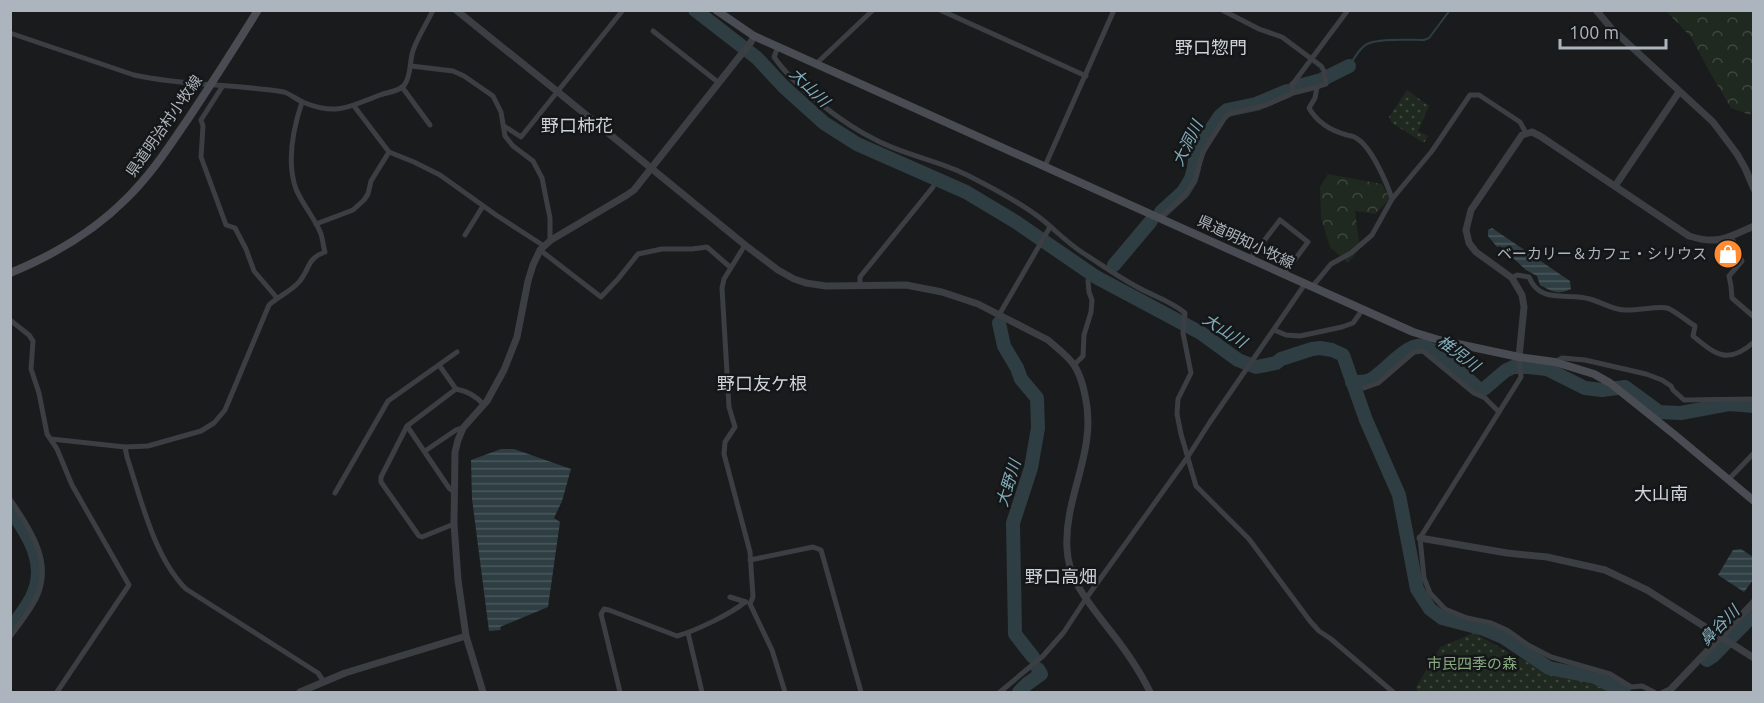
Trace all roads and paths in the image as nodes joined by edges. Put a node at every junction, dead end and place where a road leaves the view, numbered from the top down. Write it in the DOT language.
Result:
graph roads {
  1 [pos="258,10"];
  2 [pos="433,10"];
  3 [pos="456,10"];
  4 [pos="624,10"];
  5 [pos="716,10"];
  6 [pos="873,10"];
  7 [pos="940,10"];
  8 [pos="1106,10"];
  9 [pos="1222,10"];
  10 [pos="1348,10"];
  11 [pos="1596,10"];
  12 [pos="1114,12"];
  13 [pos="653,31"];
  14 [pos="10,33"];
  15 [pos="753,39"];
  16 [pos="778,47"];
  17 [pos="1312,60"];
  18 [pos="817,63"];
  19 [pos="411,66"];
  20 [pos="1086,76"];
  21 [pos="719,83"];
  22 [pos="210,86"];
  23 [pos="222,87"];
  24 [pos="402,87"];
  25 [pos="1317,87"];
  26 [pos="558,92"];
  27 [pos="1679,92"];
  28 [pos="1293,93"];
  29 [pos="302,102"];
  30 [pos="354,106"];
  31 [pos="430,126"];
  32 [pos="504,126"];
  33 [pos="1526,133"];
  34 [pos="389,152"];
  35 [pos="1045,166"];
  36 [pos="651,169"];
  37 [pos="1615,186"];
  38 [pos="933,188"];
  39 [pos="1754,189"];
  40 [pos="1392,199"];
  41 [pos="483,206"];
  42 [pos="1160,218"];
  43 [pos="316,224"];
  44 [pos="1754,226"];
  45 [pos="1049,229"];
  46 [pos="465,235"];
  47 [pos="1731,236"];
  48 [pos="545,245"];
  49 [pos="745,245"];
  50 [pos="1250,259"];
  51 [pos="730,267"];
  52 [pos="10,273"];
  53 [pos="1284,274"];
  54 [pos="1512,278"];
  55 [pos="1088,281"];
  56 [pos="860,284"];
  57 [pos="1309,286"];
  58 [pos="277,298"];
  59 [pos="1363,309"];
  60 [pos="999,315"];
  61 [pos="1754,317"];
  62 [pos="10,320"];
  63 [pos="1274,330"];
  64 [pos="1754,342"];
  65 [pos="457,352"];
  66 [pos="1519,359"];
  67 [pos="1556,362"];
  68 [pos="439,365"];
  69 [pos="1074,365"];
  70 [pos="1365,388"];
  71 [pos="456,389"];
  72 [pos="1754,399"];
  73 [pos="483,404"];
  74 [pos="1498,412"];
  75 [pos="407,426"];
  76 [pos="463,428"];
  77 [pos="51,439"];
  78 [pos="125,447"];
  79 [pos="425,451"];
  80 [pos="1754,453"];
  81 [pos="1187,458"];
  82 [pos="1728,480"];
  83 [pos="454,492"];
  84 [pos="335,493"];
  85 [pos="10,499"];
  86 [pos="1754,501"];
  87 [pos="454,524"];
  88 [pos="1420,538"];
  89 [pos="750,560"];
  90 [pos="730,597"];
  91 [pos="1085,600"];
  92 [pos="748,603"];
  93 [pos="1754,603"];
  94 [pos="688,633"];
  95 [pos="466,636"];
  96 [pos="10,637"];
  97 [pos="1725,641"];
  98 [pos="1754,658"];
  99 [pos="324,682"];
  100 [pos="1672,690"];
  101 [pos="304,692"];
  102 [pos="57,693"];
  103 [pos="483,693"];
  104 [pos="620,693"];
  105 [pos="702,693"];
  106 [pos="785,693"];
  107 [pos="861,693"];
  108 [pos="1000,693"];
  109 [pos="1150,693"];
  110 [pos="1393,693"];
  111 [pos="1654,693"];
  112 [pos="1663,693"];
  1 -- 22 [label="main road, 県道明治村小牧線"];
  2 -- 19 [label="street"];
  3 -- 26 [label="street"];
  4 -- 26 [label="street"];
  5 -- 15 [label="main road, 県道明知小牧線"];
  6 -- 18 [label="street"];
  7 -- 20 [label="street"];
  8 -- 12 [label="street"];
  9 -- 17 [label="street"];
  10 -- 17 [label="street"];
  11 -- 27 [label="street"];
  12 -- 20 [label="street"];
  13 -- 21 [label="street"];
  14 -- 22 [label="street"];
  15 -- 16 [label="main road, 県道明知小牧線"];
  15 -- 21 [label="street"];
  16 -- 18 [label="main road, 県道明知小牧線"];
  16 -- 45 [label="street"];
  17 -- 25 [label="street"];
  17 -- 28 [label="street"];
  18 -- 35 [label="main road, 県道明知小牧線"];
  19 -- 24 [label="street"];
  19 -- 32 [label="street"];
  20 -- 35 [label="street"];
  21 -- 36 [label="street"];
  22 -- 23 [label="street"];
  22 -- 52 [label="main road, 県道明治村小牧線"];
  23 -- 29 [label="street"];
  23 -- 58 [label="street"];
  24 -- 30 [label="street"];
  24 -- 31 [label="street"];
  25 -- 28 [label="street"];
  25 -- 40 [label="street"];
  26 -- 32 [label="street"];
  26 -- 36 [label="street"];
  27 -- 37 [label="street"];
  27 -- 39 [label="street"];
  28 -- 42 [label="street"];
  29 -- 30 [label="street"];
  29 -- 43 [label="street"];
  30 -- 34 [label="street"];
  32 -- 48 [label="street"];
  33 -- 37 [label="street"];
  33 -- 40 [label="street"];
  33 -- 54 [label="street"];
  34 -- 41 [label="street"];
  34 -- 43 [label="street"];
  35 -- 42 [label="main road, 県道明知小牧線"];
  36 -- 48 [label="street"];
  36 -- 49 [label="street"];
  37 -- 47 [label="street"];
  38 -- 56 [label="street"];
  40 -- 57 [label="street"];
  41 -- 46 [label="street"];
  41 -- 48 [label="street"];
  42 -- 50 [label="main road, 県道明知小牧線"];
  43 -- 58 [label="street"];
  44 -- 47 [label="street"];
  45 -- 60 [label="street"];
  45 -- 81 [label="street"];
  47 -- 61 [label="street"];
  48 -- 51 [label="street"];
  48 -- 73 [label="street"];
  49 -- 51 [label="street"];
  49 -- 56 [label="street"];
  50 -- 53 [label="main road, 県道明知小牧線"];
  50 -- 53 [label="street"];
  51 -- 89 [label="street"];
  53 -- 57 [label="main road, 県道明知小牧線"];
  54 -- 64 [label="street"];
  54 -- 66 [label="street"];
  55 -- 69 [label="street"];
  56 -- 60 [label="street"];
  57 -- 59 [label="main road, 県道明知小牧線"];
  57 -- 63 [label="street"];
  58 -- 78 [label="street"];
  59 -- 63 [label="street"];
  59 -- 66 [label="main road, 県道明知小牧線"];
  60 -- 69 [label="street"];
  62 -- 77 [label="street"];
  63 -- 81 [label="street"];
  65 -- 68 [label="street"];
  66 -- 67 [label="main road, 県道明知小牧線"];
  66 -- 74 [label="street"];
  67 -- 72 [label="street"];
  67 -- 82 [label="main road, 県道明知小牧線"];
  68 -- 71 [label="street"];
  68 -- 84 [label="street"];
  69 -- 91 [label="street"];
  70 -- 74 [label="street"];
  71 -- 73 [label="street"];
  71 -- 75 [label="street"];
  73 -- 76 [label="street"];
  74 -- 88 [label="street"];
  75 -- 79 [label="street"];
  75 -- 87 [label="street"];
  76 -- 79 [label="street"];
  76 -- 83 [label="street"];
  77 -- 78 [label="street"];
  77 -- 102 [label="street"];
  78 -- 99 [label="street"];
  79 -- 83 [label="street"];
  80 -- 82 [label="street"];
  81 -- 91 [label="street"];
  81 -- 110 [label="street"];
  82 -- 86 [label="main road, 県道明知小牧線"];
  83 -- 87 [label="street"];
  85 -- 96 [label="street"];
  87 -- 95 [label="street"];
  88 -- 97 [label="street"];
  88 -- 111 [label="street"];
  89 -- 92 [label="street"];
  89 -- 107 [label="street"];
  90 -- 92 [label="street"];
  91 -- 108 [label="street"];
  91 -- 109 [label="street"];
  92 -- 94 [label="street"];
  92 -- 106 [label="street"];
  93 -- 97 [label="street"];
  94 -- 104 [label="street"];
  94 -- 105 [label="street"];
  95 -- 99 [label="street"];
  95 -- 103 [label="street"];
  97 -- 98 [label="street"];
  97 -- 100 [label="street"];
  99 -- 101 [label="street"];
  100 -- 112 [label="street"];
}
